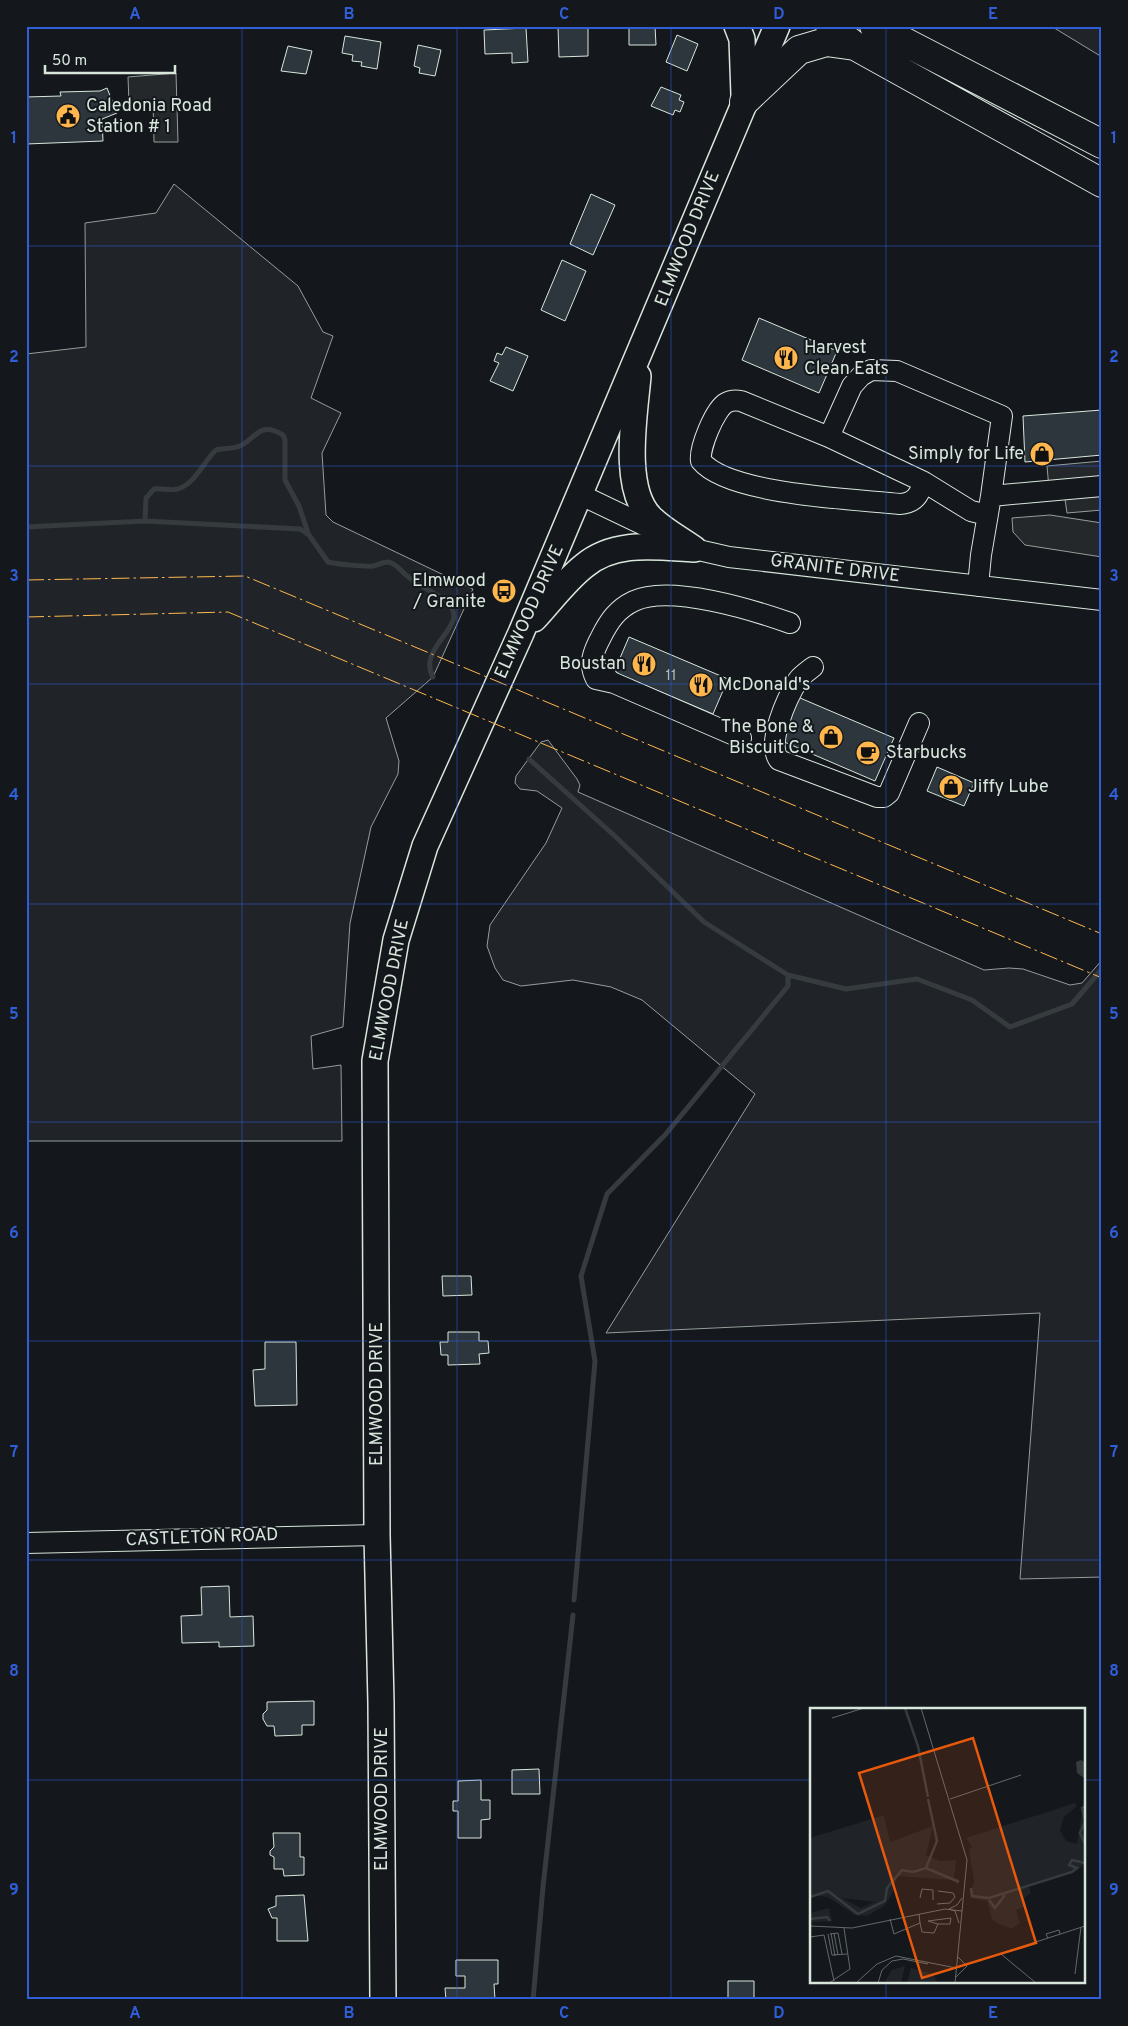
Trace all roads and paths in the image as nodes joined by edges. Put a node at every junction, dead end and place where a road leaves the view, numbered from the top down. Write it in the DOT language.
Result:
graph roads {
  1 [pos="737,26"];
  2 [pos="777,26"];
  3 [pos="830,26"];
  4 [pos="874,26"];
  5 [pos="855,46"];
  6 [pos="744,102"];
  7 [pos="1102,144"];
  8 [pos="1102,183"];
  9 [pos="640,355"];
  10 [pos="829,437"];
  11 [pos="924,482"];
  12 [pos="1102,486"];
  13 [pos="581,494"];
  14 [pos="989,506"];
  15 [pos="694,549"];
  16 [pos="978,586"];
  17 [pos="1102,600"];
  18 [pos="790,623"];
  19 [pos="521,633"];
  20 [pos="813,667"];
  21 [pos="919,723"];
  22 [pos="740,738"];
  23 [pos="377,1534"];
  24 [pos="26,1543"];
  25 [pos="383,2000"];
  1 -- 6 [label="main road"];
  2 -- 6 [label="main road, ELMWOOD DRIVE"];
  3 -- 5 [label="highway"];
  4 -- 7 [label="highway"];
  5 -- 6 [label="highway"];
  5 -- 8 [label="highway"];
  6 -- 9 [label="main road, ELMWOOD DRIVE"];
  9 -- 13 [label="main road, ELMWOOD DRIVE"];
  9 -- 15 [label="main road"];
  10 -- 11 [label="street"];
  10 -- 11 [label="street"];
  10 -- 14 [label="street"];
  11 -- 14 [label="street"];
  12 -- 14 [label="street"];
  13 -- 15 [label="street, GRANITE DRIVE"];
  13 -- 19 [label="main road, ELMWOOD DRIVE"];
  14 -- 16 [label="street"];
  15 -- 16 [label="street, GRANITE DRIVE"];
  15 -- 19 [label="main road"];
  16 -- 17 [label="street, GRANITE DRIVE"];
  18 -- 22 [label="street"];
  19 -- 23 [label="main road, ELMWOOD DRIVE"];
  20 -- 21 [label="street"];
  23 -- 24 [label="street, CASTLETON ROAD"];
  23 -- 25 [label="main road, ELMWOOD DRIVE"];
}
